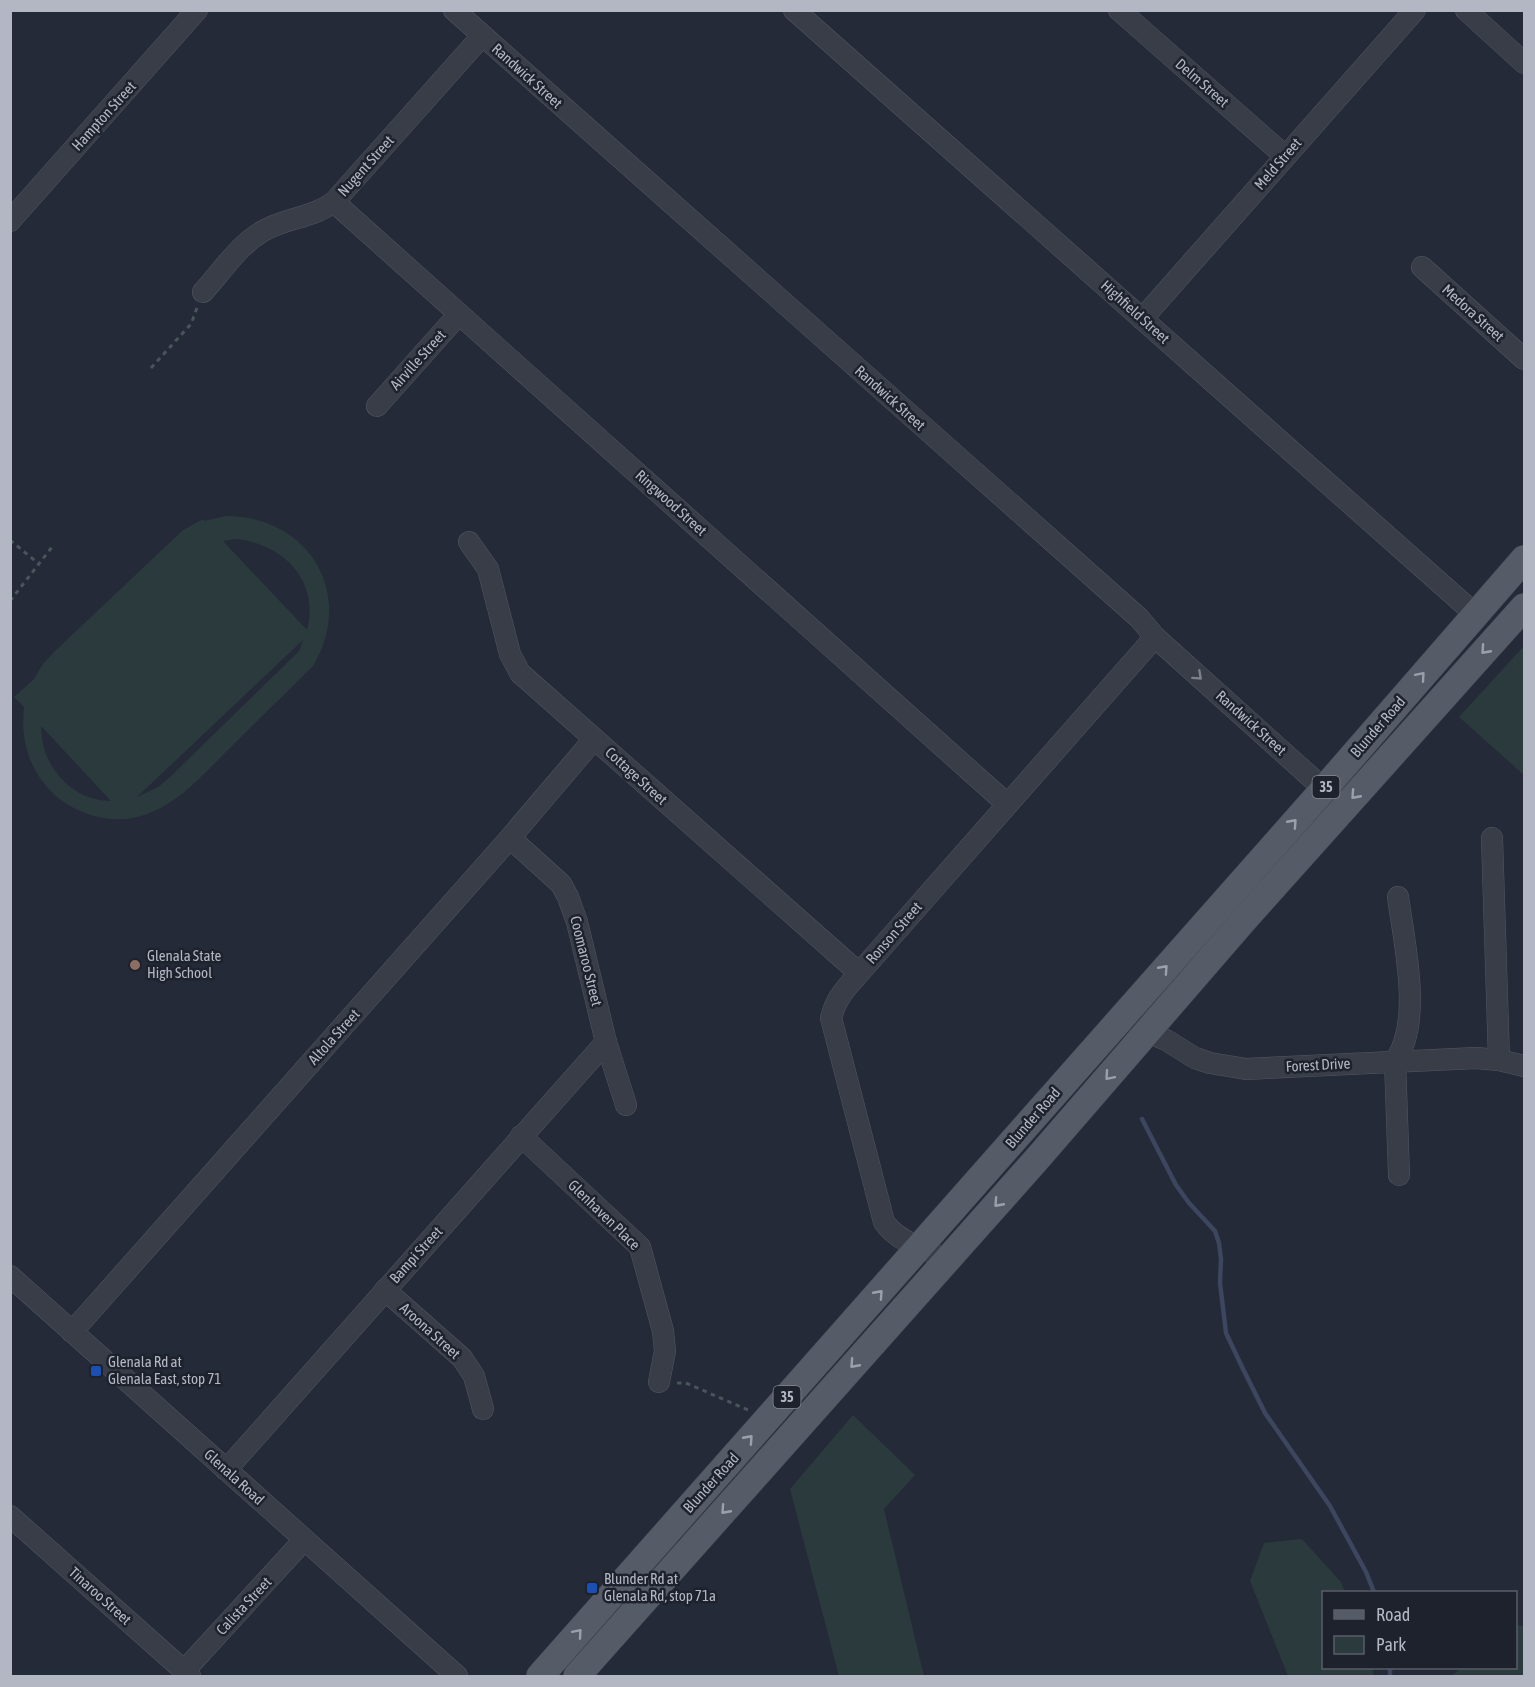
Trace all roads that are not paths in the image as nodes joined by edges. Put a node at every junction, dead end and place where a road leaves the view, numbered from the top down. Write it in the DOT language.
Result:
graph roads {
  1 [pos="197,10"];
  2 [pos="454,10"];
  3 [pos="794,10"];
  4 [pos="1119,10"];
  5 [pos="1415,10"];
  6 [pos="1466,10"];
  7 [pos="482,36"];
  8 [pos="1524,63"];
  9 [pos="1285,156"];
  10 [pos="334,202"];
  11 [pos="10,221"];
  12 [pos="1422,267"];
  13 [pos="203,292"];
  14 [pos="459,314"];
  15 [pos="1142,319"];
  16 [pos="1524,359"];
  17 [pos="377,406"];
  18 [pos="469,542"];
  19 [pos="1524,559"];
  20 [pos="1524,607"];
  21 [pos="1475,614"];
  22 [pos="1155,637"];
  23 [pos="594,740"];
  24 [pos="1324,789"];
  25 [pos="1007,804"];
  26 [pos="1492,837"];
  27 [pos="510,838"];
  28 [pos="1398,897"];
  29 [pos="859,974"];
  30 [pos="1125,1013"];
  31 [pos="1148,1032"];
  32 [pos="606,1042"];
  33 [pos="1499,1060"];
  34 [pos="1395,1061"];
  35 [pos="1524,1066"];
  36 [pos="626,1105"];
  37 [pos="521,1136"];
  38 [pos="1399,1175"];
  39 [pos="919,1248"];
  40 [pos="949,1258"];
  41 [pos="10,1276"];
  42 [pos="385,1290"];
  43 [pos="72,1332"];
  44 [pos="659,1382"];
  45 [pos="483,1409"];
  46 [pos="226,1470"];
  47 [pos="10,1516"];
  48 [pos="304,1540"];
  49 [pos="187,1674"];
  50 [pos="457,1677"];
  51 [pos="540,1677"];
  52 [pos="577,1677"];
  1 -- 11 [label="street, Hampton Street"];
  2 -- 7 [label="street, Randwick Street"];
  3 -- 15 [label="street, Highfield Street"];
  4 -- 9 [label="street, Delm Street"];
  5 -- 9 [label="street, Meld Street"];
  6 -- 8 [label="street"];
  7 -- 10 [label="street, Nugent Street"];
  7 -- 22 [label="street, Randwick Street"];
  9 -- 15 [label="street, Meld Street"];
  10 -- 13 [label="street, Nugent Street"];
  10 -- 14 [label="street, Ringwood Street"];
  12 -- 16 [label="street, Medora Street"];
  14 -- 17 [label="street, Airville Street"];
  14 -- 25 [label="street, Ringwood Street"];
  15 -- 21 [label="street, Highfield Street"];
  18 -- 23 [label="street, Cottage Street"];
  19 -- 21 [label="main road, Blunder Road / 35"];
  20 -- 31 [label="main road, Blunder Road / 35, one-way"];
  24 -- 21 [label="main road, Blunder Road / 35, one-way"];
  22 -- 24 [label="street, Randwick Street, one-way"];
  22 -- 25 [label="street, Ronson Street"];
  23 -- 27 [label="street, Altola Street"];
  23 -- 29 [label="street, Cottage Street"];
  30 -- 24 [label="main road, Blunder Road / 35, one-way"];
  25 -- 29 [label="street, Ronson Street"];
  26 -- 33 [label="street"];
  27 -- 32 [label="street, Coomaroo Street"];
  27 -- 43 [label="street, Altola Street"];
  28 -- 34 [label="street"];
  29 -- 39 [label="street, Ronson Street"];
  30 -- 31 [label="street, Forest Drive"];
  30 -- 39 [label="main road, Blunder Road / 35"];
  31 -- 34 [label="street, Forest Drive"];
  31 -- 40 [label="main road, Blunder Road / 35, one-way"];
  32 -- 36 [label="street, Coomaroo Street"];
  32 -- 37 [label="street, Bampi Street"];
  33 -- 34 [label="street, Forest Drive"];
  33 -- 35 [label="street, Forest Drive"];
  34 -- 38 [label="street"];
  37 -- 42 [label="street, Bampi Street"];
  37 -- 44 [label="street, Glenhaven Place"];
  39 -- 40 [label="street, Ronson Street"];
  51 -- 39 [label="main road, Blunder Road / 35, one-way"];
  40 -- 52 [label="main road, Blunder Road / 35, one-way"];
  41 -- 43 [label="street, Glenala Road"];
  42 -- 45 [label="street, Aroona Street"];
  42 -- 46 [label="street, Bampi Street"];
  43 -- 46 [label="street, Glenala Road"];
  46 -- 48 [label="street, Glenala Road"];
  47 -- 49 [label="street, Tinaroo Street"];
  48 -- 49 [label="street, Calista Street"];
  48 -- 50 [label="street, Glenala Road"];
}
